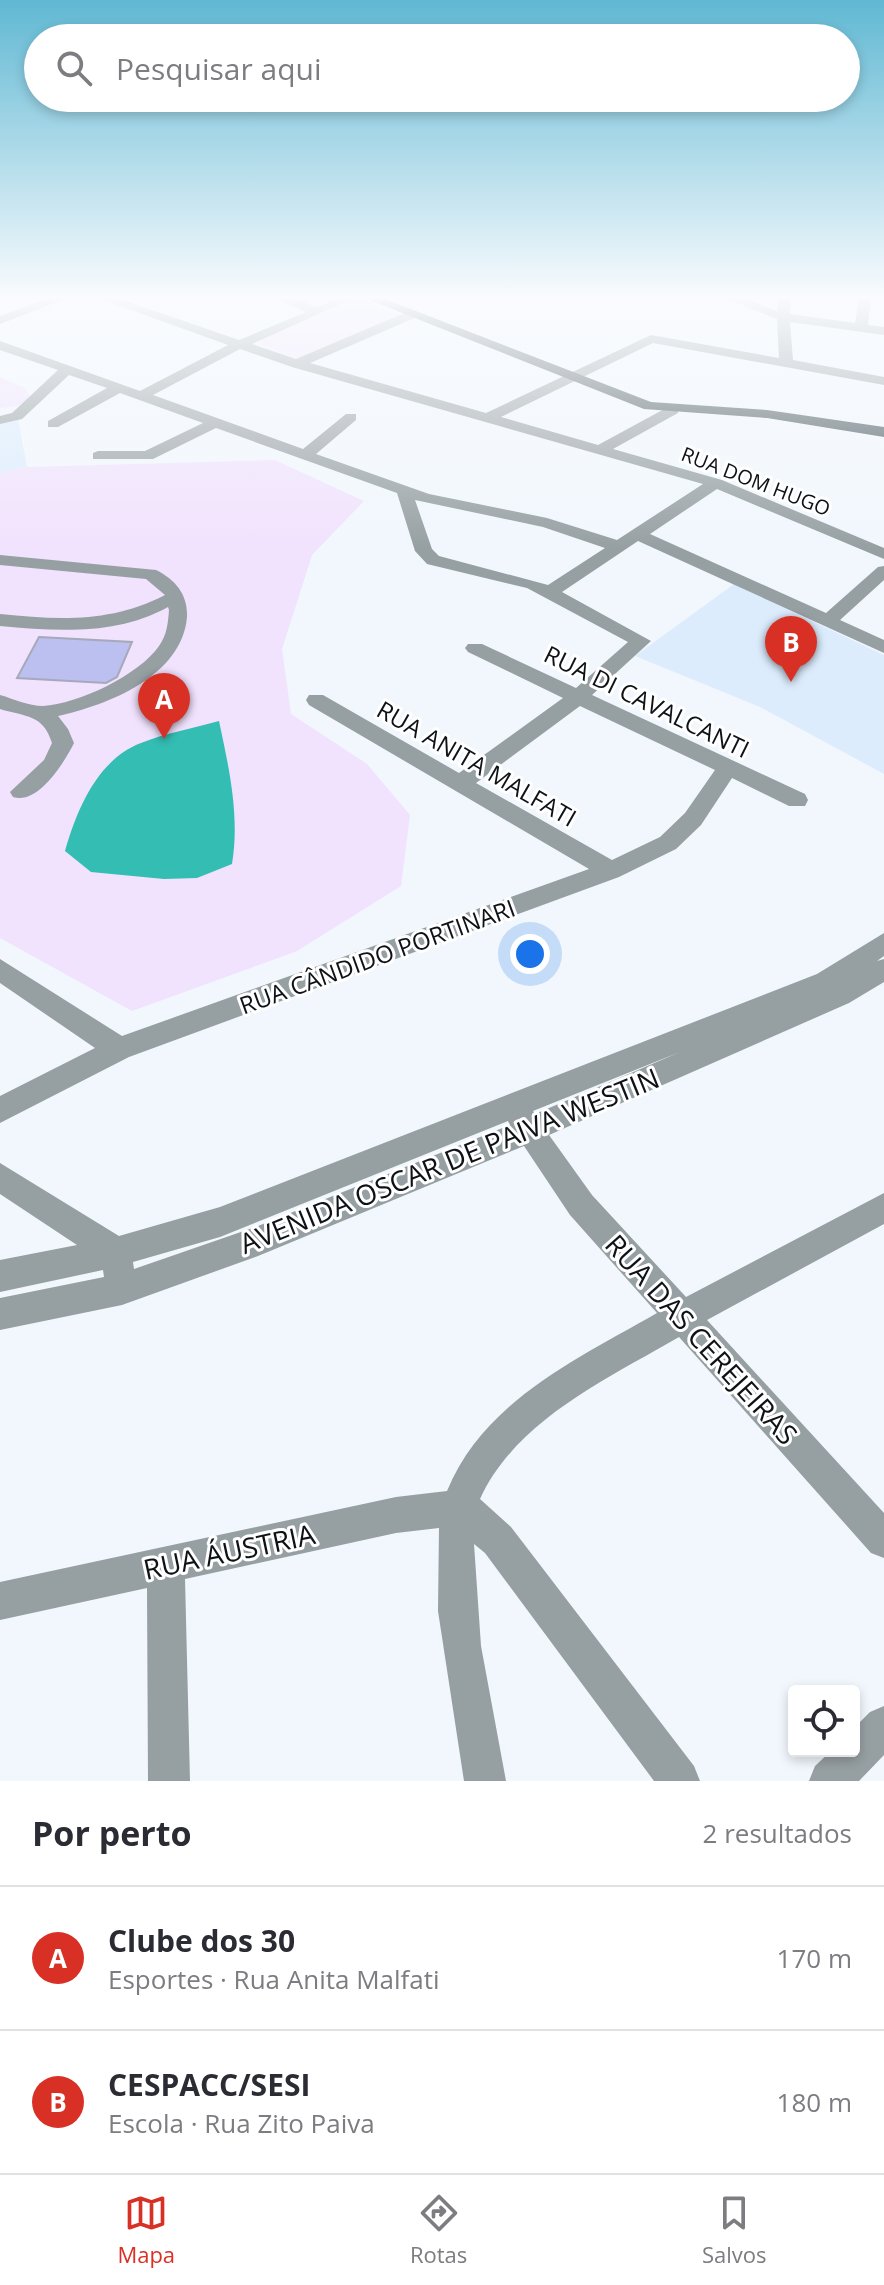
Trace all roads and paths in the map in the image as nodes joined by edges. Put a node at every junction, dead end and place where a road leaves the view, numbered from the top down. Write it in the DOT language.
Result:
graph roads {
  1 [pos="53,382"];
  2 [pos="99,382"];
  3 [pos="167,382"];
  4 [pos="361,382"];
  5 [pos="562,382"];
  6 [pos="582,382"];
  7 [pos="117,389"];
  8 [pos="139,397"];
  9 [pos="24,408"];
  10 [pos="673,410"];
  11 [pos="0,411"];
  12 [pos="351,417"];
  13 [pos="488,418"];
  14 [pos="0,420"];
  15 [pos="53,424"];
  16 [pos="212,424"];
  17 [pos="884,432"];
  18 [pos="600,450"];
  19 [pos="305,455"];
  20 [pos="98,456"];
  21 [pos="716,483"];
  22 [pos="404,490"];
  23 [pos="636,534"];
  24 [pos="618,546"];
  25 [pos="884,554"];
  26 [pos="0,560"];
  27 [pos="884,571"];
  28 [pos="549,592"];
  29 [pos="176,596"];
  30 [pos="0,620"];
  31 [pos="828,621"];
  32 [pos="884,647"];
  33 [pos="475,648"];
  34 [pos="578,697"];
  35 [pos="316,700"];
  36 [pos="0,702"];
  37 [pos="44,713"];
  38 [pos="727,769"];
  39 [pos="461,783"];
  40 [pos="21,792"];
  41 [pos="797,800"];
  42 [pos="611,871"];
  43 [pos="884,943"];
  44 [pos="0,969"];
  45 [pos="884,969"];
  46 [pos="833,989"];
  47 [pos="119,1049"];
  48 [pos="0,1110"];
  49 [pos="521,1118"];
  50 [pos="0,1177"];
  51 [pos="884,1208"];
  52 [pos="116,1252"];
  53 [pos="0,1276"];
  54 [pos="122,1289"];
  55 [pos="0,1314"];
  56 [pos="681,1316"];
  57 [pos="459,1508"];
  58 [pos="884,1540"];
  59 [pos="166,1565"];
  60 [pos="0,1601"];
  61 [pos="884,1726"];
  62 [pos="169,1781"];
  63 [pos="485,1781"];
  64 [pos="679,1781"];
  65 [pos="830,1781"];
  1 -- 9 [label="street"];
  2 -- 7 [label="street"];
  3 -- 8 [label="street"];
  4 -- 13 [label="street, RUA DOM HUGO"];
  5 -- 13 [label="street"];
  6 -- 10 [label="main road"];
  7 -- 8 [label="street"];
  7 -- 15 [label="street"];
  8 -- 16 [label="street"];
  9 -- 11 [label="street"];
  9 -- 14 [label="street"];
  10 -- 17 [label="main road"];
  10 -- 18 [label="street"];
  12 -- 19 [label="street"];
  13 -- 18 [label="street, RUA DOM HUGO"];
  16 -- 19 [label="street"];
  16 -- 20 [label="street"];
  18 -- 21 [label="street, RUA DOM HUGO"];
  19 -- 22 [label="street"];
  21 -- 23 [label="street"];
  21 -- 25 [label="street, RUA DOM HUGO"];
  22 -- 24 [label="street"];
  22 -- 28 [label="street"];
  23 -- 24 [label="street"];
  23 -- 31 [label="street"];
  24 -- 28 [label="street"];
  26 -- 29 [label="street"];
  27 -- 31 [label="street"];
  28 -- 34 [label="street"];
  29 -- 30 [label="street"];
  29 -- 37 [label="street"];
  31 -- 32 [label="street"];
  33 -- 34 [label="street, RUA DI CAVALCANTI"];
  34 -- 38 [label="street, RUA DI CAVALCANTI"];
  34 -- 39 [label="street"];
  35 -- 39 [label="street, RUA ANITA MALFATI"];
  36 -- 37 [label="street"];
  37 -- 40 [label="street"];
  38 -- 41 [label="street, RUA DI CAVALCANTI"];
  38 -- 42 [label="street, RUA CÂNDIDO PORTINARI"];
  39 -- 42 [label="street, RUA ANITA MALFATI"];
  42 -- 47 [label="street, RUA CÂNDIDO PORTINARI"];
  43 -- 46 [label="street, AVENIDA OSCAR DE PAIVA WESTIN"];
  44 -- 47 [label="street"];
  45 -- 46 [label="street, AVENIDA OSCAR DE PAIVA WESTIN"];
  46 -- 49 [label="street, AVENIDA OSCAR DE PAIVA WESTIN"];
  47 -- 48 [label="street, RUA CÂNDIDO PORTINARI"];
  49 -- 52 [label="street, AVENIDA OSCAR DE PAIVA WESTIN"];
  49 -- 54 [label="street, AVENIDA OSCAR DE PAIVA WESTIN"];
  49 -- 56 [label="street, RUA DAS CEREJEIRAS"];
  50 -- 52 [label="street"];
  51 -- 56 [label="street"];
  52 -- 53 [label="street, AVENIDA OSCAR DE PAIVA WESTIN"];
  52 -- 54 [label="street"];
  54 -- 55 [label="street, AVENIDA OSCAR DE PAIVA WESTIN"];
  56 -- 57 [label="street"];
  56 -- 58 [label="street, RUA DAS CEREJEIRAS"];
  57 -- 59 [label="street, RUA ÁUSTRIA"];
  57 -- 63 [label="street"];
  57 -- 64 [label="street"];
  59 -- 60 [label="street, RUA ÁUSTRIA"];
  59 -- 62 [label="street"];
  61 -- 65 [label="street"];
}
